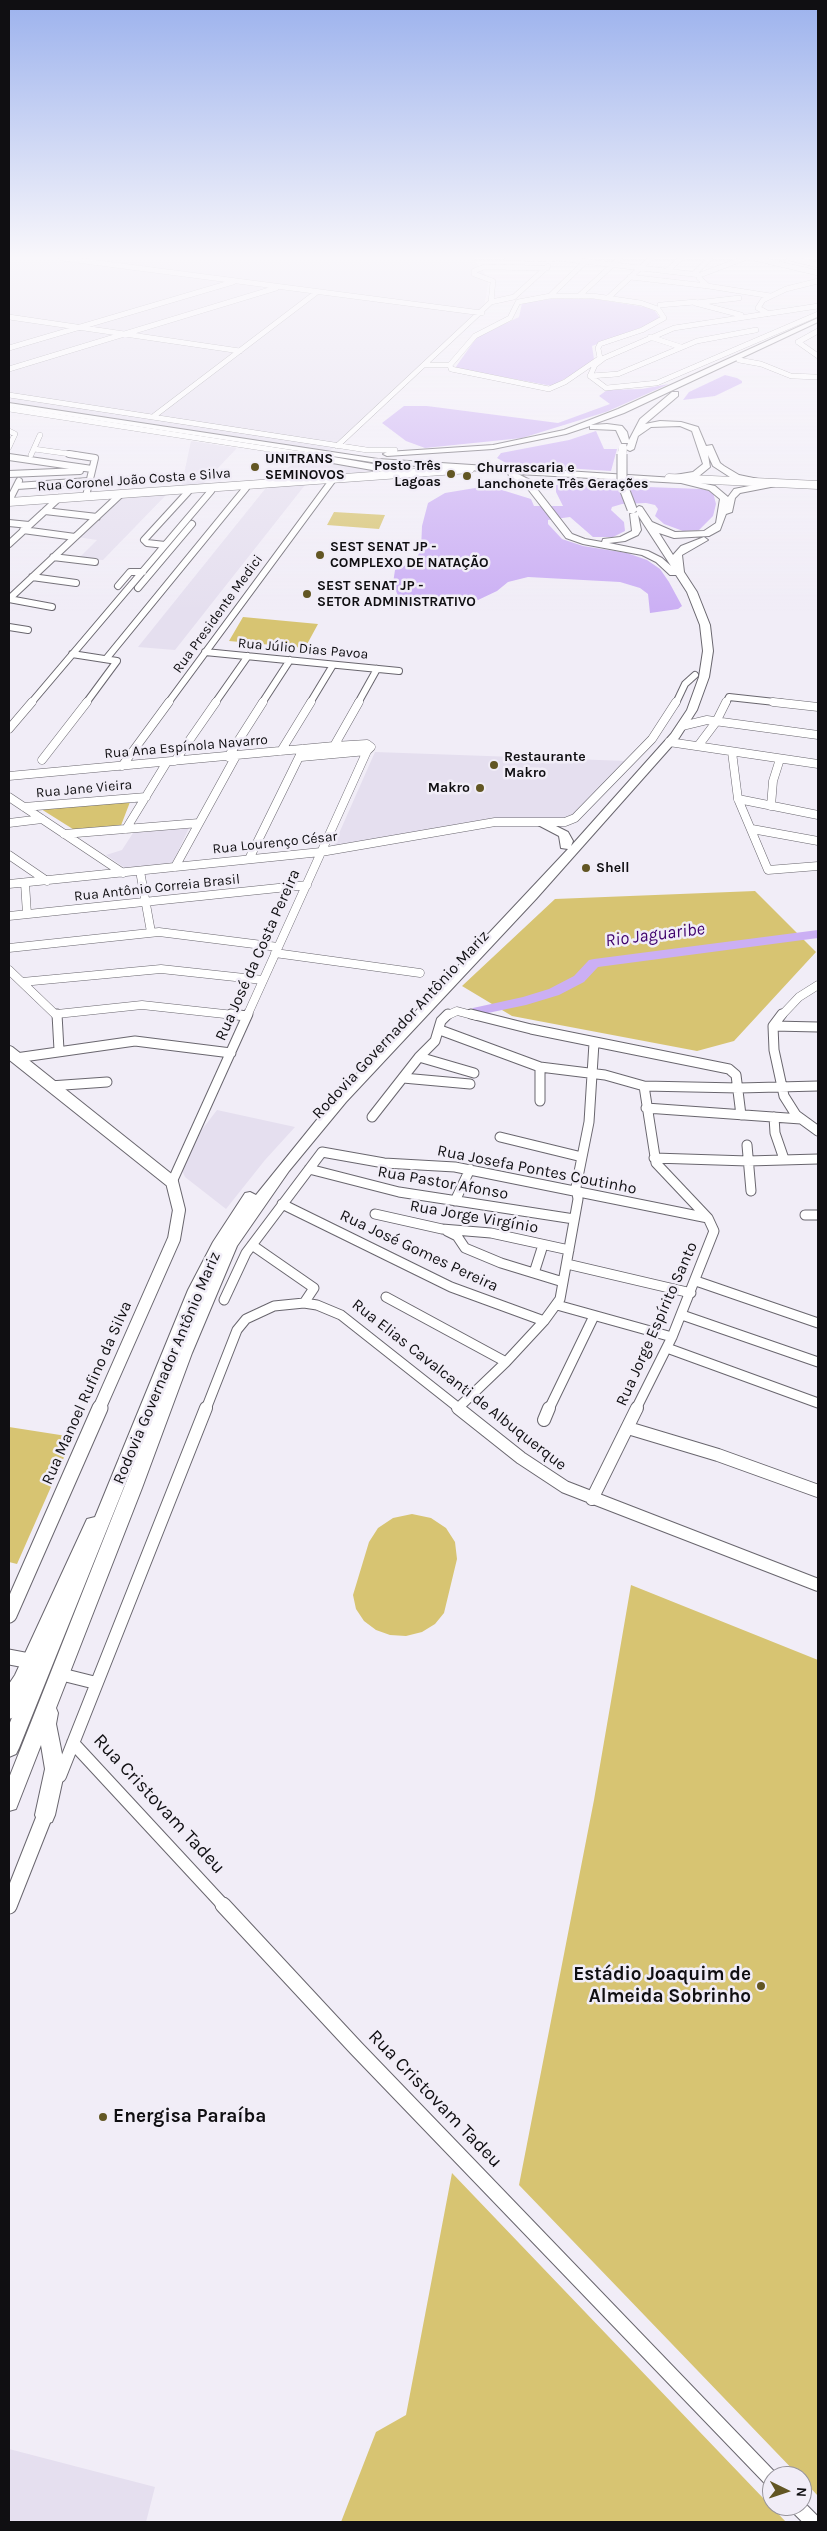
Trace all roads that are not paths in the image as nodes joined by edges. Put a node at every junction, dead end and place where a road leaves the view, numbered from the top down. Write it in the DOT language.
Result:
graph roads {
  1 [pos="207,376"];
  2 [pos="413,376"];
  3 [pos="486,376"];
  4 [pos="573,376"];
  5 [pos="590,376"];
  6 [pos="676,376"];
  7 [pos="700,376"];
  8 [pos="707,376"];
  9 [pos="792,376"];
  10 [pos="818,377"];
  11 [pos="664,381"];
  12 [pos="687,382"];
  13 [pos="678,385"];
  14 [pos="9,395"];
  15 [pos="673,395"];
  16 [pos="9,403"];
  17 [pos="9,409"];
  18 [pos="154,416"];
  19 [pos="12,432"];
  20 [pos="40,435"];
  21 [pos="634,436"];
  22 [pos="9,444"];
  23 [pos="626,446"];
  24 [pos="34,449"];
  25 [pos="335,449"];
  26 [pos="395,450"];
  27 [pos="9,457"];
  28 [pos="28,462"];
  29 [pos="404,464"];
  30 [pos="9,465"];
  31 [pos="470,469"];
  32 [pos="92,470"];
  33 [pos="493,470"];
  34 [pos="522,470"];
  35 [pos="401,472"];
  36 [pos="9,474"];
  37 [pos="22,475"];
  38 [pos="581,476"];
  39 [pos="659,477"];
  40 [pos="334,478"];
  41 [pos="681,481"];
  42 [pos="89,482"];
  43 [pos="762,482"];
  44 [pos="777,485"];
  45 [pos="17,486"];
  46 [pos="818,486"];
  47 [pos="246,488"];
  48 [pos="221,490"];
  49 [pos="211,491"];
  50 [pos="188,492"];
  51 [pos="121,494"];
  52 [pos="86,496"];
  53 [pos="59,498"];
  54 [pos="10,503"];
  55 [pos="549,506"];
  56 [pos="46,511"];
  57 [pos="635,511"];
  58 [pos="97,517"];
  59 [pos="558,519"];
  60 [pos="646,522"];
  61 [pos="9,523"];
  62 [pos="29,525"];
  63 [pos="23,530"];
  64 [pos="75,537"];
  65 [pos="9,544"];
  66 [pos="164,545"];
  67 [pos="54,557"];
  68 [pos="95,562"];
  69 [pos="143,572"];
  70 [pos="677,573"];
  71 [pos="32,577"];
  72 [pos="76,583"];
  73 [pos="118,586"];
  74 [pos="139,588"];
  75 [pos="161,591"];
  76 [pos="9,599"];
  77 [pos="52,606"];
  78 [pos="9,627"];
  79 [pos="28,630"];
  80 [pos="204,652"];
  81 [pos="74,655"];
  82 [pos="248,656"];
  83 [pos="106,660"];
  84 [pos="290,660"];
  85 [pos="333,665"];
  86 [pos="377,669"];
  87 [pos="399,671"];
  88 [pos="695,675"];
  89 [pos="818,707"];
  90 [pos="692,710"];
  91 [pos="707,720"];
  92 [pos="716,722"];
  93 [pos="682,726"];
  94 [pos="9,729"];
  95 [pos="9,734"];
  96 [pos="818,735"];
  97 [pos="669,742"];
  98 [pos="334,746"];
  99 [pos="698,746"];
  100 [pos="367,748"];
  101 [pos="281,751"];
  102 [pos="732,752"];
  103 [pos="302,753"];
  104 [pos="236,756"];
  105 [pos="228,757"];
  106 [pos="780,759"];
  107 [pos="42,760"];
  108 [pos="171,761"];
  109 [pos="818,764"];
  110 [pos="122,766"];
  111 [pos="9,776"];
  112 [pos="9,797"];
  113 [pos="146,797"];
  114 [pos="738,800"];
  115 [pos="771,806"];
  116 [pos="24,807"];
  117 [pos="818,815"];
  118 [pos="42,819"];
  119 [pos="199,823"];
  120 [pos="542,823"];
  121 [pos="9,824"];
  122 [pos="126,829"];
  123 [pos="752,829"];
  124 [pos="64,834"];
  125 [pos="818,841"];
  126 [pos="565,846"];
  127 [pos="321,852"];
  128 [pos="9,855"];
  129 [pos="249,859"];
  130 [pos="818,866"];
  131 [pos="175,867"];
  132 [pos="140,871"];
  133 [pos="123,873"];
  134 [pos="47,881"];
  135 [pos="25,883"];
  136 [pos="9,884"];
  137 [pos="307,885"];
  138 [pos="144,902"];
  139 [pos="27,914"];
  140 [pos="9,916"];
  141 [pos="151,932"];
  142 [pos="9,948"];
  143 [pos="276,950"];
  144 [pos="9,970"];
  145 [pos="420,973"];
  146 [pos="263,980"];
  147 [pos="22,982"];
  148 [pos="818,986"];
  149 [pos="57,1014"];
  150 [pos="247,1016"];
  151 [pos="773,1026"];
  152 [pos="818,1027"];
  153 [pos="440,1030"];
  154 [pos="594,1043"];
  155 [pos="59,1050"];
  156 [pos="230,1053"];
  157 [pos="12,1055"];
  158 [pos="419,1057"];
  159 [pos="540,1067"];
  160 [pos="474,1073"];
  161 [pos="593,1073"];
  162 [pos="403,1078"];
  163 [pos="107,1082"];
  164 [pos="470,1084"];
  165 [pos="50,1086"];
  166 [pos="644,1086"];
  167 [pos="782,1086"];
  168 [pos="818,1086"];
  169 [pos="739,1088"];
  170 [pos="540,1101"];
  171 [pos="646,1108"];
  172 [pos="741,1115"];
  173 [pos="372,1117"];
  174 [pos="774,1117"];
  175 [pos="801,1119"];
  176 [pos="818,1131"];
  177 [pos="500,1137"];
  178 [pos="747,1145"];
  179 [pos="582,1157"];
  180 [pos="654,1158"];
  181 [pos="784,1159"];
  182 [pos="818,1159"];
  183 [pos="748,1161"];
  184 [pos="309,1168"];
  185 [pos="470,1169"];
  186 [pos="172,1182"];
  187 [pos="750,1191"];
  188 [pos="577,1193"];
  189 [pos="455,1201"];
  190 [pos="282,1204"];
  191 [pos="375,1214"];
  192 [pos="805,1215"];
  193 [pos="818,1215"];
  194 [pos="708,1218"];
  195 [pos="574,1219"];
  196 [pos="442,1228"];
  197 [pos="252,1245"];
  198 [pos="543,1245"];
  199 [pos="569,1250"];
  200 [pos="567,1264"];
  201 [pos="534,1273"];
  202 [pos="696,1281"];
  203 [pos="563,1282"];
  204 [pos="691,1293"];
  205 [pos="386,1297"];
  206 [pos="224,1300"];
  207 [pos="304,1303"];
  208 [pos="557,1305"];
  209 [pos="682,1315"];
  210 [pos="594,1316"];
  211 [pos="544,1321"];
  212 [pos="818,1323"];
  213 [pos="672,1337"];
  214 [pos="667,1348"];
  215 [pos="506,1362"];
  216 [pos="818,1362"];
  217 [pos="818,1403"];
  218 [pos="458,1408"];
  219 [pos="544,1420"];
  220 [pos="628,1428"];
  221 [pos="134,1446"];
  222 [pos="818,1491"];
  223 [pos="592,1499"];
  224 [pos="818,1585"];
  225 [pos="9,1615"];
  226 [pos="9,1658"];
  227 [pos="30,1661"];
  228 [pos="60,1674"];
  229 [pos="22,1681"];
  230 [pos="96,1683"];
  231 [pos="52,1694"];
  232 [pos="9,1698"];
  233 [pos="9,1711"];
  234 [pos="73,1743"];
  235 [pos="9,1748"];
  236 [pos="9,1802"];
  237 [pos="45,1815"];
  238 [pos="9,1906"];
  239 [pos="762,2470"];
  1 -- 18 [label="street"];
  2 -- 25 [label="street"];
  3 -- 4 [label="street"];
  5 -- 11 [label="street"];
  6 -- 11 [label="street"];
  7 -- 12 [label="highway"];
  8 -- 15 [label="highway"];
  9 -- 10 [label="street"];
  11 -- 13 [label="street"];
  12 -- 13 [label="highway"];
  12 -- 23 [label="highway"];
  13 -- 25 [label="highway"];
  14 -- 18 [label="street"];
  15 -- 21 [label="highway"];
  15 -- 43 [label="highway"];
  16 -- 25 [label="highway"];
  16 -- 29 [label="highway"];
  17 -- 35 [label="street"];
  18 -- 25 [label="street"];
  19 -- 22 [label="street"];
  20 -- 24 [label="street"];
  21 -- 23 [label="highway"];
  21 -- 39 [label="highway"];
  23 -- 34 [label="highway"];
  23 -- 57 [label="highway"];
  24 -- 28 [label="street"];
  24 -- 32 [label="street"];
  25 -- 26 [label="street"];
  25 -- 34 [label="highway"];
  27 -- 28 [label="street"];
  28 -- 30 [label="street"];
  28 -- 32 [label="street"];
  29 -- 31 [label="highway"];
  29 -- 35 [label="main road"];
  31 -- 33 [label="highway"];
  31 -- 35 [label="main road, Rua Coronel João Costa e Silva"];
  32 -- 37 [label="street"];
  32 -- 42 [label="street"];
  33 -- 38 [label="highway"];
  33 -- 55 [label="highway"];
  34 -- 39 [label="highway"];
  35 -- 40 [label="main road, Rua Coronel João Costa e Silva"];
  36 -- 37 [label="street"];
  37 -- 45 [label="street"];
  38 -- 41 [label="highway"];
  38 -- 55 [label="highway"];
  39 -- 43 [label="main road"];
  40 -- 51 [label="main road, Rua Coronel João Costa e Silva"];
  40 -- 80 [label="street, Rua Presidente Medici"];
  41 -- 44 [label="main road"];
  41 -- 60 [label="highway"];
  42 -- 45 [label="street"];
  42 -- 52 [label="street"];
  43 -- 46 [label="main road"];
  44 -- 46 [label="main road"];
  44 -- 70 [label="highway"];
  45 -- 54 [label="street"];
  47 -- 75 [label="street"];
  48 -- 74 [label="street"];
  49 -- 66 [label="street"];
  50 -- 66 [label="street"];
  51 -- 52 [label="main road, Rua Coronel João Costa e Silva"];
  51 -- 58 [label="street"];
  52 -- 53 [label="main road, Rua Coronel João Costa e Silva"];
  53 -- 54 [label="main road, Rua Coronel João Costa e Silva"];
  53 -- 56 [label="street"];
  55 -- 59 [label="highway"];
  56 -- 58 [label="street"];
  56 -- 62 [label="street"];
  57 -- 59 [label="highway"];
  57 -- 60 [label="highway, Rodovia Governador Antônio Mariz"];
  57 -- 70 [label="highway, Rodovia Governador Antônio Mariz"];
  58 -- 64 [label="street"];
  59 -- 70 [label="highway"];
  60 -- 70 [label="highway, Rodovia Governador Antônio Mariz"];
  61 -- 62 [label="street"];
  62 -- 63 [label="street"];
  63 -- 64 [label="street"];
  63 -- 65 [label="street"];
  64 -- 67 [label="street"];
  66 -- 69 [label="street"];
  67 -- 68 [label="street"];
  67 -- 71 [label="street"];
  69 -- 73 [label="street"];
  69 -- 74 [label="street"];
  70 -- 88 [label="highway, Rodovia Governador Antônio Mariz"];
  70 -- 90 [label="highway, Rodovia Governador Antônio Mariz"];
  71 -- 72 [label="street"];
  71 -- 76 [label="street"];
  74 -- 75 [label="street"];
  74 -- 81 [label="street"];
  75 -- 83 [label="street"];
  76 -- 77 [label="street"];
  78 -- 79 [label="street"];
  80 -- 82 [label="street, Rua Júlio Dias Pavoa"];
  80 -- 110 [label="street, Rua Presidente Medici"];
  81 -- 83 [label="street"];
  81 -- 94 [label="street"];
  81 -- 95 [label="street"];
  82 -- 84 [label="street, Rua Júlio Dias Pavoa"];
  82 -- 108 [label="street"];
  83 -- 107 [label="street"];
  84 -- 85 [label="street, Rua Júlio Dias Pavoa"];
  84 -- 105 [label="street"];
  85 -- 86 [label="street, Rua Júlio Dias Pavoa"];
  85 -- 101 [label="street"];
  86 -- 87 [label="street, Rua Júlio Dias Pavoa"];
  86 -- 98 [label="street"];
  88 -- 120 [label="street, Rua Lourenço César"];
  88 -- 126 [label="highway, Rodovia Governador Antônio Mariz"];
  89 -- 92 [label="street"];
  90 -- 91 [label="street"];
  90 -- 93 [label="highway, Rodovia Governador Antônio Mariz"];
  91 -- 92 [label="street"];
  91 -- 93 [label="street"];
  92 -- 96 [label="street"];
  92 -- 99 [label="street"];
  93 -- 97 [label="highway, Rodovia Governador Antônio Mariz"];
  97 -- 99 [label="street"];
  97 -- 228 [label="highway, Rodovia Governador Antônio Mariz"];
  98 -- 100 [label="street, Rua Ana Espínola Navarro"];
  98 -- 103 [label="street, Rua Ana Espínola Navarro"];
  99 -- 102 [label="street"];
  100 -- 103 [label="street, Rua Ana Espínola Navarro"];
  100 -- 127 [label="street, Rua José da Costa Pereira"];
  101 -- 103 [label="street, Rua Ana Espínola Navarro"];
  101 -- 104 [label="street, Rua Ana Espínola Navarro"];
  102 -- 106 [label="street"];
  102 -- 114 [label="street"];
  103 -- 129 [label="street"];
  104 -- 105 [label="street, Rua Ana Espínola Navarro"];
  104 -- 119 [label="street"];
  105 -- 108 [label="street, Rua Ana Espínola Navarro"];
  106 -- 109 [label="street"];
  106 -- 115 [label="street"];
  108 -- 110 [label="street, Rua Ana Espínola Navarro"];
  108 -- 113 [label="street"];
  110 -- 111 [label="street, Rua Ana Espínola Navarro"];
  112 -- 116 [label="street"];
  113 -- 116 [label="street, Rua Jane Vieira"];
  113 -- 122 [label="street"];
  114 -- 115 [label="street"];
  114 -- 123 [label="street"];
  115 -- 117 [label="street"];
  116 -- 118 [label="street"];
  118 -- 121 [label="street"];
  118 -- 124 [label="street"];
  119 -- 122 [label="street"];
  119 -- 131 [label="street"];
  120 -- 126 [label="highway"];
  120 -- 127 [label="street, Rua Lourenço César"];
  122 -- 124 [label="street"];
  123 -- 125 [label="street"];
  123 -- 130 [label="street"];
  124 -- 133 [label="street"];
  126 -- 221 [label="highway, Rodovia Governador Antônio Mariz"];
  127 -- 129 [label="street, Rua Lourenço César"];
  127 -- 137 [label="street, Rua José da Costa Pereira"];
  128 -- 134 [label="street"];
  129 -- 131 [label="street, Rua Lourenço César"];
  131 -- 132 [label="street, Rua Lourenço César"];
  132 -- 133 [label="street, Rua Lourenço César"];
  132 -- 138 [label="street"];
  133 -- 134 [label="street, Rua Lourenço César"];
  134 -- 135 [label="street, Rua Lourenço César"];
  135 -- 136 [label="street, Rua Lourenço César"];
  135 -- 139 [label="street"];
  137 -- 138 [label="street, Rua Antônio Correia Brasil"];
  137 -- 143 [label="street, Rua José da Costa Pereira"];
  138 -- 139 [label="street, Rua Antônio Correia Brasil"];
  138 -- 141 [label="street"];
  139 -- 140 [label="street, Rua Antônio Correia Brasil"];
  141 -- 142 [label="street"];
  141 -- 143 [label="street"];
  143 -- 145 [label="street"];
  143 -- 146 [label="street, Rua José da Costa Pereira"];
  144 -- 147 [label="street"];
  146 -- 147 [label="street"];
  146 -- 150 [label="street, Rua José da Costa Pereira"];
  147 -- 149 [label="street"];
  148 -- 151 [label="street"];
  149 -- 150 [label="street"];
  149 -- 155 [label="street"];
  150 -- 156 [label="street, Rua José da Costa Pereira"];
  151 -- 152 [label="street"];
  151 -- 167 [label="street"];
  153 -- 154 [label="street"];
  153 -- 158 [label="street"];
  153 -- 159 [label="street"];
  154 -- 161 [label="street"];
  154 -- 169 [label="street"];
  155 -- 156 [label="street"];
  155 -- 157 [label="street"];
  156 -- 186 [label="street, Rua José da Costa Pereira"];
  157 -- 165 [label="main road"];
  158 -- 160 [label="street"];
  158 -- 162 [label="street"];
  159 -- 161 [label="street"];
  159 -- 170 [label="street"];
  161 -- 166 [label="street"];
  161 -- 179 [label="street"];
  162 -- 164 [label="street"];
  162 -- 173 [label="street"];
  163 -- 165 [label="street"];
  165 -- 186 [label="main road"];
  166 -- 169 [label="street"];
  166 -- 171 [label="street"];
  167 -- 168 [label="street"];
  167 -- 169 [label="street"];
  167 -- 175 [label="street"];
  169 -- 172 [label="street"];
  171 -- 172 [label="street"];
  171 -- 180 [label="street"];
  172 -- 174 [label="street"];
  174 -- 175 [label="street"];
  174 -- 181 [label="street"];
  175 -- 176 [label="street"];
  177 -- 179 [label="street"];
  178 -- 183 [label="street"];
  179 -- 188 [label="street"];
  180 -- 183 [label="street"];
  180 -- 194 [label="street"];
  181 -- 182 [label="street"];
  181 -- 183 [label="street"];
  183 -- 187 [label="street"];
  184 -- 185 [label="street, Rua Josefa Pontes Coutinho"];
  184 -- 189 [label="street, Rua Pastor Afonso"];
  184 -- 190 [label="street"];
  185 -- 188 [label="street, Rua Josefa Pontes Coutinho"];
  185 -- 189 [label="street"];
  186 -- 225 [label="main road, Rua Manoel Rufino da Silva"];
  188 -- 194 [label="street, Rua Josefa Pontes Coutinho"];
  188 -- 195 [label="street"];
  189 -- 195 [label="street, Rua Pastor Afonso"];
  190 -- 197 [label="street"];
  190 -- 211 [label="street, Rua José Gomes Pereira"];
  191 -- 196 [label="street, Rua Jorge Virgínio"];
  192 -- 193 [label="street"];
  194 -- 202 [label="street, Rua Jorge Espírito Santo"];
  195 -- 199 [label="street"];
  196 -- 198 [label="street, Rua Jorge Virgínio"];
  196 -- 201 [label="street"];
  197 -- 206 [label="street"];
  197 -- 207 [label="street"];
  198 -- 199 [label="street, Rua Jorge Virgínio"];
  198 -- 201 [label="street"];
  199 -- 200 [label="street"];
  200 -- 203 [label="street"];
  200 -- 204 [label="street"];
  201 -- 203 [label="street"];
  202 -- 204 [label="street, Rua Jorge Espírito Santo"];
  202 -- 212 [label="street"];
  203 -- 208 [label="street"];
  204 -- 209 [label="street, Rua Jorge Espírito Santo"];
  205 -- 215 [label="street"];
  207 -- 218 [label="street, Rua Elias Cavalcanti de Albuquerque"];
  207 -- 230 [label="street"];
  208 -- 210 [label="street"];
  208 -- 211 [label="street"];
  209 -- 213 [label="street, Rua Jorge Espírito Santo"];
  209 -- 216 [label="street"];
  210 -- 213 [label="street"];
  210 -- 219 [label="street"];
  211 -- 215 [label="street"];
  213 -- 214 [label="street, Rua Jorge Espírito Santo"];
  214 -- 217 [label="street"];
  214 -- 220 [label="street, Rua Jorge Espírito Santo"];
  215 -- 218 [label="street"];
  218 -- 223 [label="street, Rua Elias Cavalcanti de Albuquerque"];
  220 -- 222 [label="street"];
  220 -- 223 [label="street, Rua Jorge Espírito Santo"];
  221 -- 227 [label="highway"];
  221 -- 235 [label="highway, Rodovia Governador Antônio Mariz"];
  223 -- 224 [label="street, Rua Elias Cavalcanti de Albuquerque"];
  226 -- 227 [label="main road"];
  227 -- 229 [label="highway"];
  228 -- 230 [label="street"];
  228 -- 231 [label="highway, Rodovia Governador Antônio Mariz"];
  229 -- 232 [label="highway"];
  229 -- 233 [label="main road"];
  230 -- 234 [label="street"];
  231 -- 236 [label="highway, Rodovia Governador Antônio Mariz"];
  231 -- 237 [label="highway"];
  234 -- 237 [label="street"];
  234 -- 239 [label="street, Rua Cristovam Tadeu"];
  237 -- 238 [label="main road"];
}
